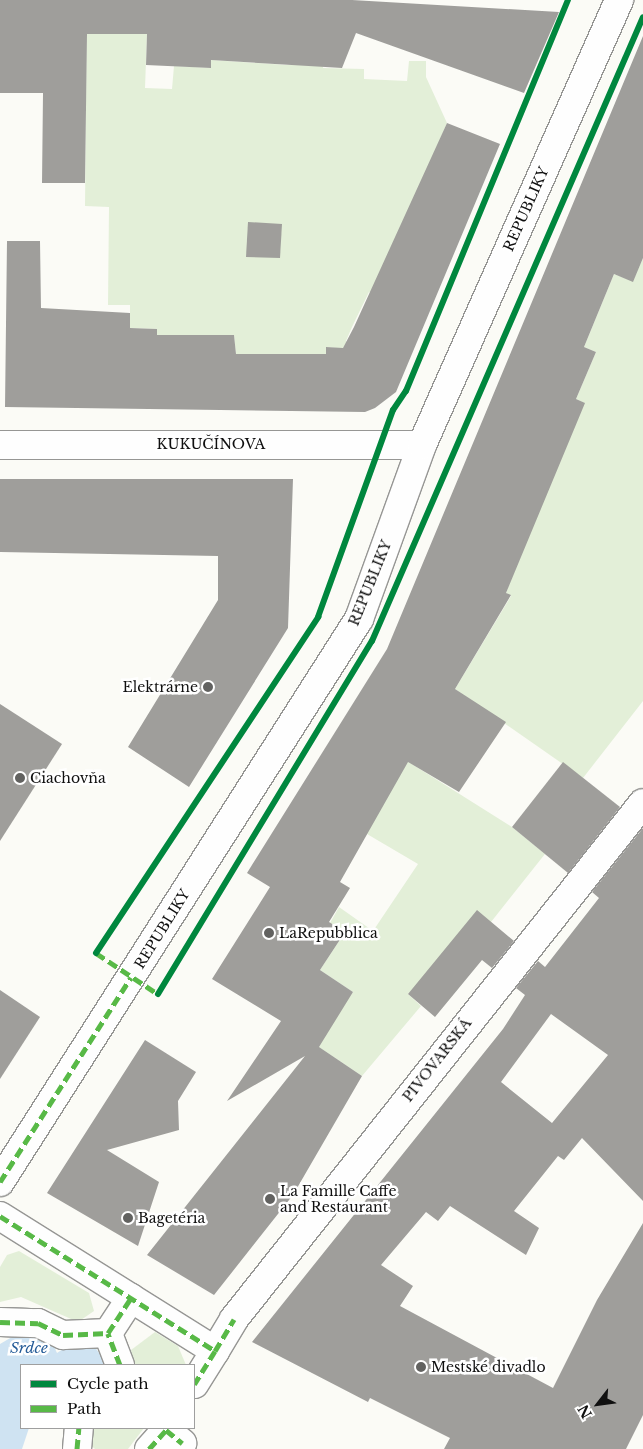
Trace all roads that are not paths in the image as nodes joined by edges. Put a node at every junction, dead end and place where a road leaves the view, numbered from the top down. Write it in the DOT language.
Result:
graph roads {
  1 [pos="619,0"];
  2 [pos="0,444"];
  3 [pos="422,445"];
  4 [pos="643,803"];
  5 [pos="3,1178"];
  6 [pos="0,1216"];
  7 [pos="131,1298"];
  8 [pos="0,1322"];
  9 [pos="108,1333"];
  10 [pos="215,1351"];
  11 [pos="120,1364"];
  12 [pos="195,1382"];
  13 [pos="78,1429"];
  14 [pos="77,1449"];
  1 -- 3 [label="street, REPUBLIKY"];
  2 -- 3 [label="street, KUKUČÍNOVA"];
  3 -- 5 [label="street, REPUBLIKY"];
  4 -- 10 [label="street, PIVOVARSKÁ"];
  6 -- 7 [label="street"];
  7 -- 9 [label="street"];
  7 -- 10 [label="street"];
  8 -- 9 [label="street"];
  9 -- 11 [label="street"];
  10 -- 12 [label="street, PIVOVARSKÁ"];
  13 -- 14 [label="street"];
}
